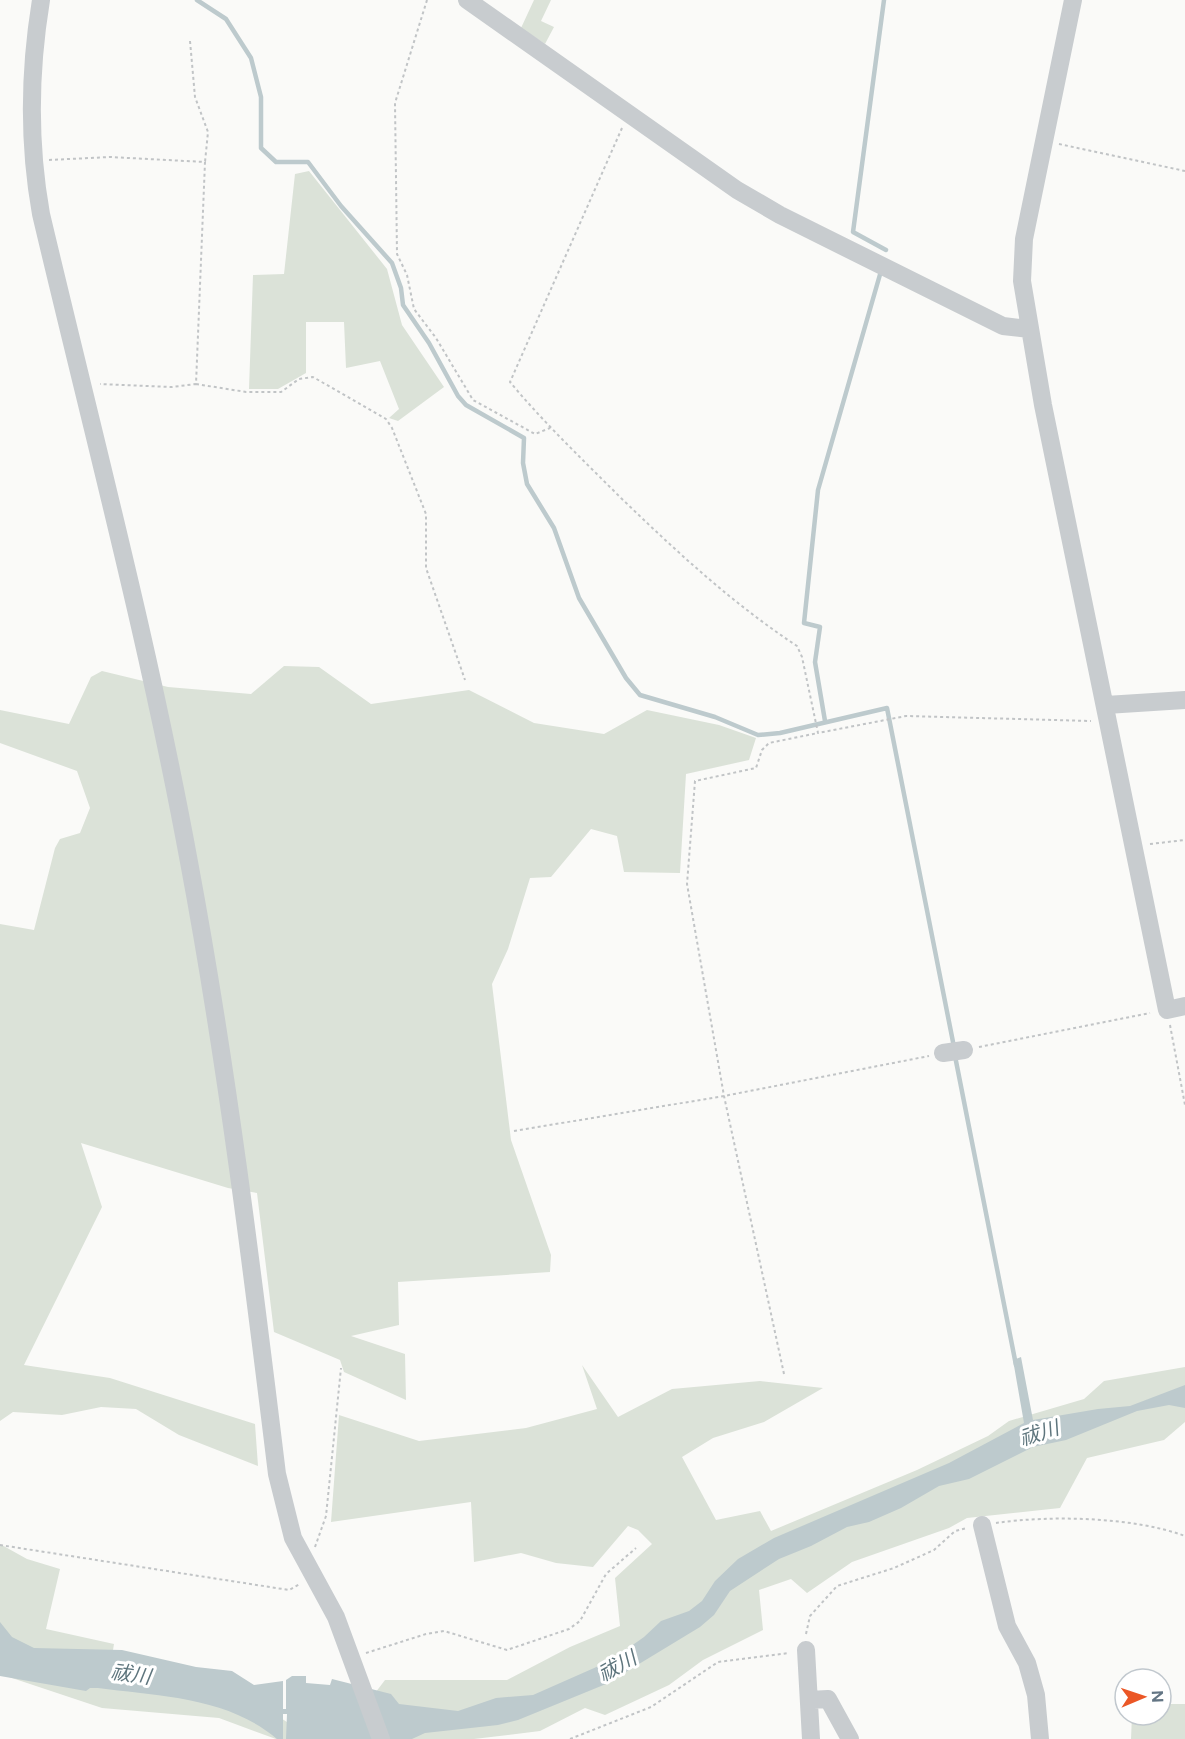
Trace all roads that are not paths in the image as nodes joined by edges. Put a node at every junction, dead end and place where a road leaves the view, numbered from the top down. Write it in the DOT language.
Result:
graph roads {
  1 [pos="41,0"];
  2 [pos="467,0"];
  3 [pos="1073,0"];
  4 [pos="1029,329"];
  5 [pos="1185,700"];
  6 [pos="1107,714"];
  7 [pos="1185,1006"];
  8 [pos="964,1050"];
  9 [pos="944,1053"];
  10 [pos="982,1525"];
  11 [pos="806,1650"];
  12 [pos="809,1700"];
  13 [pos="381,1739"];
  14 [pos="811,1739"];
  15 [pos="850,1739"];
  16 [pos="1040,1739"];
  1 -- 13 [label="street"];
  2 -- 4 [label="street"];
  3 -- 4 [label="street"];
  4 -- 6 [label="street"];
  5 -- 6 [label="street"];
  6 -- 7 [label="street"];
  8 -- 9 [label="street"];
  10 -- 16 [label="street"];
  11 -- 12 [label="street"];
  12 -- 14 [label="street"];
  12 -- 15 [label="street"];
}
